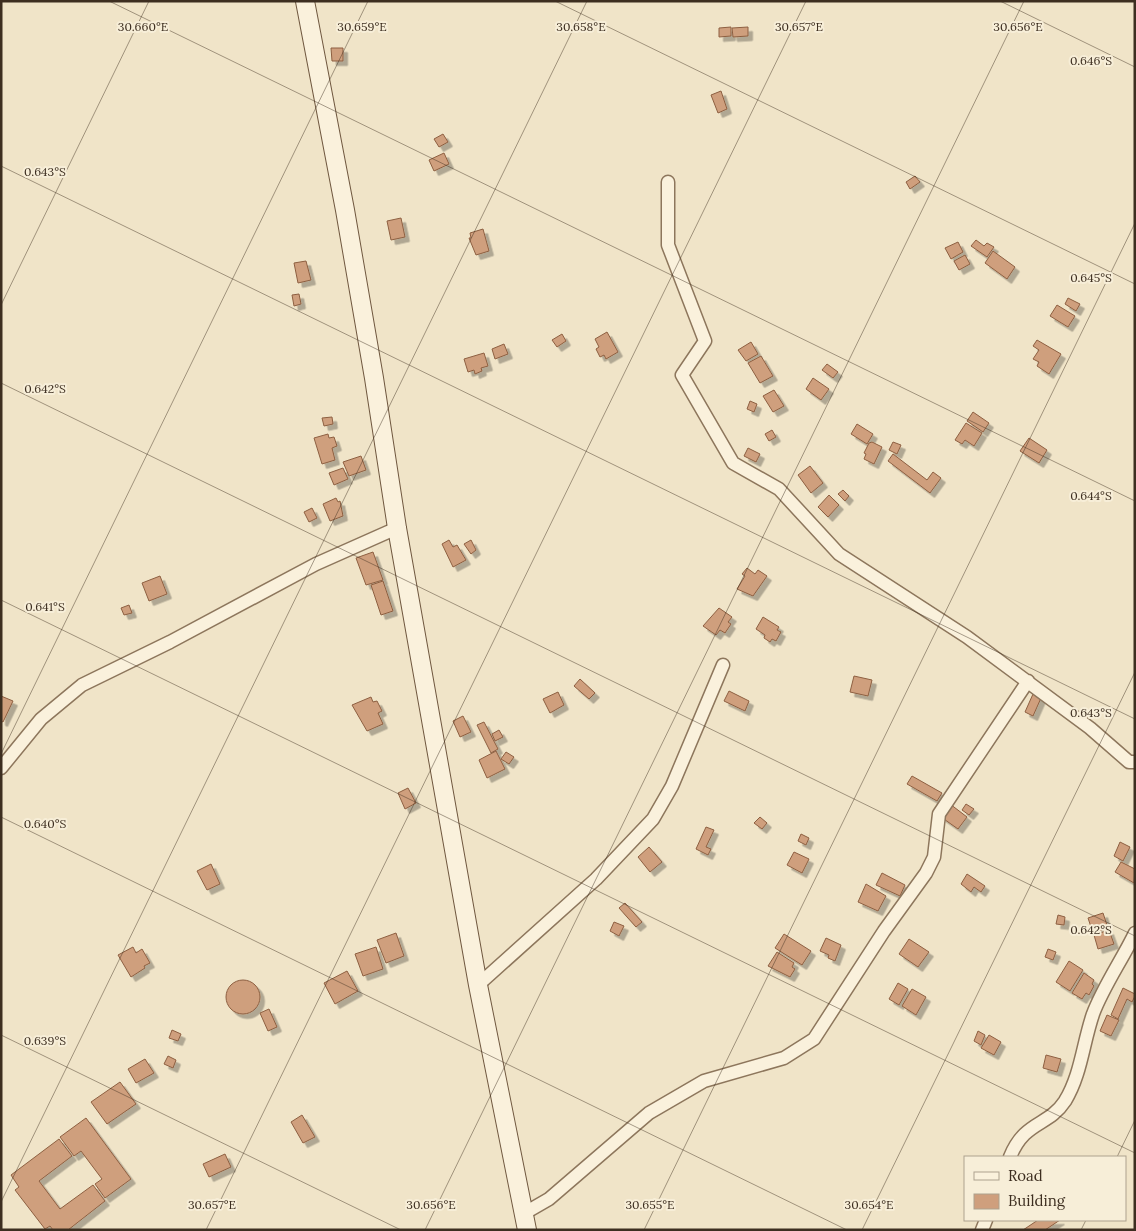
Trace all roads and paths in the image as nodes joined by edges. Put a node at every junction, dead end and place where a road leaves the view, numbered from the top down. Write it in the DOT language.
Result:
graph roads {
  1 [pos="305,1"];
  2 [pos="668,182"];
  3 [pos="397,528"];
  4 [pos="722,665"];
  5 [pos="1028,681"];
  6 [pos="1135,762"];
  7 [pos="1,768"];
  8 [pos="1135,933"];
  9 [pos="478,986"];
  10 [pos="1010,1156"];
  11 [pos="525,1222"];
  1 -- 3 [label="main road"];
  2 -- 5 [label="street"];
  3 -- 7 [label="street"];
  3 -- 9 [label="main road"];
  4 -- 9 [label="street"];
  5 -- 6 [label="street"];
  5 -- 11 [label="street"];
  8 -- 10 [label="street"];
  9 -- 11 [label="main road"];
}
